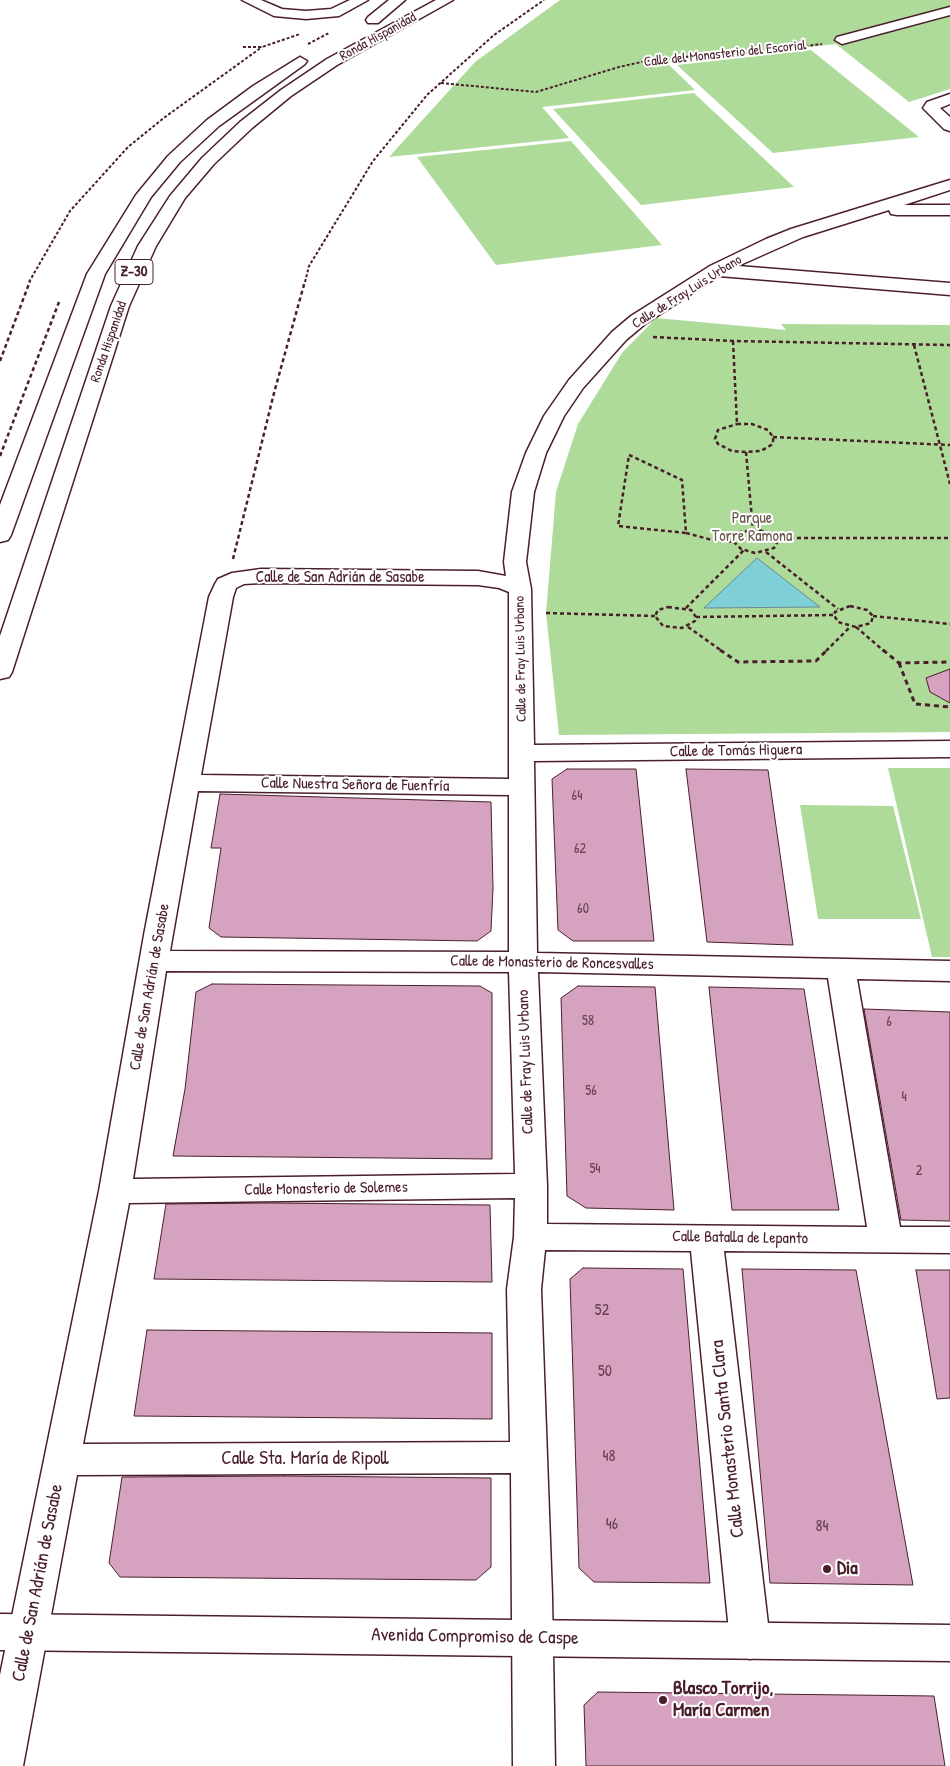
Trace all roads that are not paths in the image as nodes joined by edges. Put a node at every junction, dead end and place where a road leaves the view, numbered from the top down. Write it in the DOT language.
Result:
graph roads {
  1 [pos="249,0"];
  2 [pos="362,0"];
  3 [pos="398,0"];
  4 [pos="411,0"];
  5 [pos="446,0"];
  6 [pos="950,11"];
  7 [pos="842,40"];
  8 [pos="312,54"];
  9 [pos="950,99"];
  10 [pos="950,126"];
  11 [pos="950,168"];
  12 [pos="950,185"];
  13 [pos="915,196"];
  14 [pos="950,210"];
  15 [pos="842,218"];
  16 [pos="716,270"];
  17 [pos="950,289"];
  18 [pos="0,535"];
  19 [pos="517,575"];
  20 [pos="0,672"];
  21 [pos="950,749"];
  22 [pos="522,753"];
  23 [pos="200,783"];
  24 [pos="509,786"];
  25 [pos="154,961"];
  26 [pos="523,962"];
  27 [pos="841,967"];
  28 [pos="950,971"];
  29 [pos="531,1186"];
  30 [pos="115,1191"];
  31 [pos="530,1237"];
  32 [pos="706,1238"];
  33 [pos="886,1240"];
  34 [pos="950,1240"];
  35 [pos="514,1458"];
  36 [pos="63,1460"];
  37 [pos="14,1632"];
  38 [pos="532,1638"];
  39 [pos="750,1641"];
  40 [pos="950,1644"];
  41 [pos="2,1766"];
  42 [pos="534,1766"];
  1 -- 2 [label="main road"];
  3 -- 4 [label="main road, Ronda Hispanidad"];
  5 -- 20 [label="main road, Ronda Hispanidad / Z-30"];
  6 -- 7 [label="main road"];
  8 -- 18 [label="main road, Z-30"];
  9 -- 10 [label="main road"];
  11 -- 13 [label="main road"];
  12 -- 13 [label="main road, Calle de Fray Luis Urbano"];
  13 -- 15 [label="main road, Calle de Fray Luis Urbano"];
  14 -- 15 [label="main road, Calle de Fray Luis Urbano"];
  15 -- 16 [label="main road, Calle de Fray Luis Urbano"];
  16 -- 17 [label="main road"];
  16 -- 19 [label="main road, Calle de Fray Luis Urbano"];
  19 -- 22 [label="main road, Calle de Fray Luis Urbano"];
  19 -- 23 [label="main road, Calle de San Adrián de Sasabe"];
  21 -- 22 [label="main road, Calle de Tomás Higuera"];
  22 -- 24 [label="main road, Calle de Fray Luis Urbano"];
  23 -- 24 [label="main road, Calle Nuestra Señora de Fuenfría"];
  23 -- 25 [label="main road, Calle de San Adrián de Sasabe"];
  24 -- 26 [label="main road, Calle de Fray Luis Urbano"];
  25 -- 26 [label="main road, Calle de Monasterio de Roncesvalles"];
  25 -- 30 [label="main road, Calle de San Adrián de Sasabe"];
  26 -- 27 [label="main road, Calle de Monasterio de Roncesvalles"];
  26 -- 29 [label="main road, Calle de Fray Luis Urbano"];
  27 -- 28 [label="main road, Calle de Monasterio de Roncesvalles"];
  27 -- 33 [label="main road"];
  29 -- 30 [label="main road, Calle Monasterio de Solemes"];
  29 -- 31 [label="main road, Calle de Fray Luis Urbano"];
  30 -- 36 [label="main road, Calle de San Adrián de Sasabe"];
  31 -- 32 [label="main road, Calle Batalla de Lepanto"];
  31 -- 35 [label="main road, Calle de Fray Luis Urbano"];
  32 -- 33 [label="main road, Calle Batalla de Lepanto"];
  32 -- 39 [label="main road, Calle Monasterio Santa Clara"];
  33 -- 34 [label="main road, Calle Batalla de Lepanto"];
  35 -- 36 [label="main road, Calle Sta. María de Ripoll"];
  35 -- 38 [label="main road, Calle de Fray Luis Urbano"];
  36 -- 37 [label="main road, Calle de San Adrián de Sasabe"];
  37 -- 38 [label="main road, Avenida Compromiso de Caspe"];
  37 -- 41 [label="main road, Calle de San Adrián de Sasabe"];
  38 -- 39 [label="main road, Avenida Compromiso de Caspe"];
  38 -- 42 [label="main road, Calle de Fray Luis Urbano"];
  39 -- 40 [label="main road, Avenida Compromiso de Caspe"];
}
